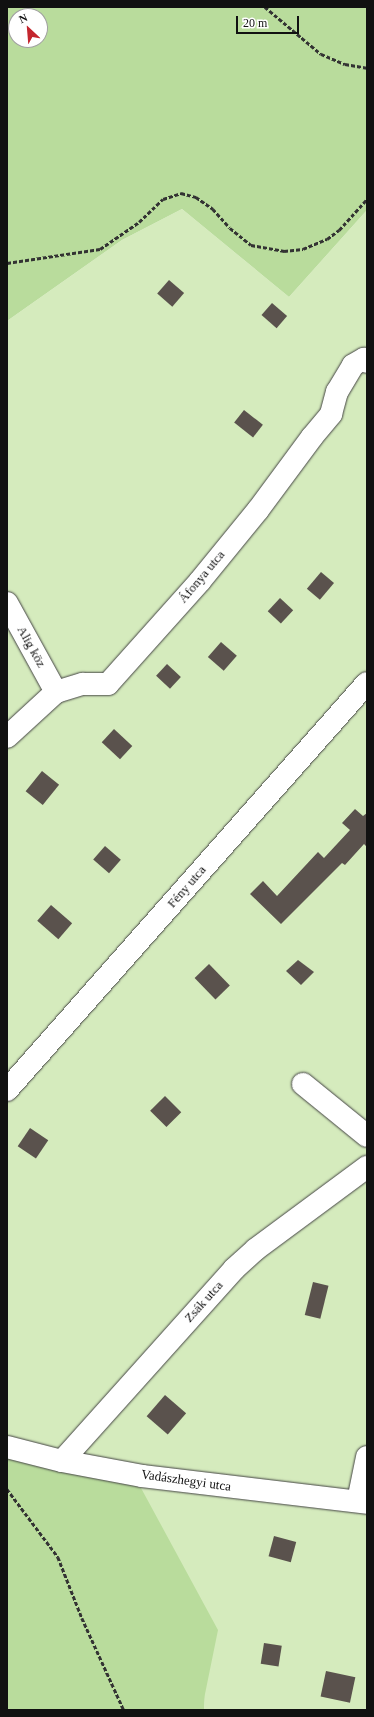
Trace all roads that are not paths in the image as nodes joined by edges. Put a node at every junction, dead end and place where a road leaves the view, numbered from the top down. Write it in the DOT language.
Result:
graph roads {
  1 [pos="360,363"];
  2 [pos="7,603"];
  3 [pos="367,683"];
  4 [pos="56,692"];
  5 [pos="7,737"];
  6 [pos="303,1084"];
  7 [pos="7,1090"];
  8 [pos="367,1136"];
  9 [pos="367,1167"];
  10 [pos="7,1447"];
  11 [pos="367,1457"];
  12 [pos="62,1461"];
  13 [pos="362,1502"];
  1 -- 4 [label="street, Áfonya utca"];
  2 -- 4 [label="street, Alig köz"];
  3 -- 7 [label="street, Fény utca"];
  4 -- 5 [label="street, Áfonya utca"];
  6 -- 8 [label="street"];
  9 -- 12 [label="street, Zsák utca"];
  10 -- 12 [label="street, Vadászhegyi utca"];
  11 -- 13 [label="street"];
  12 -- 13 [label="street, Vadászhegyi utca"];
}
